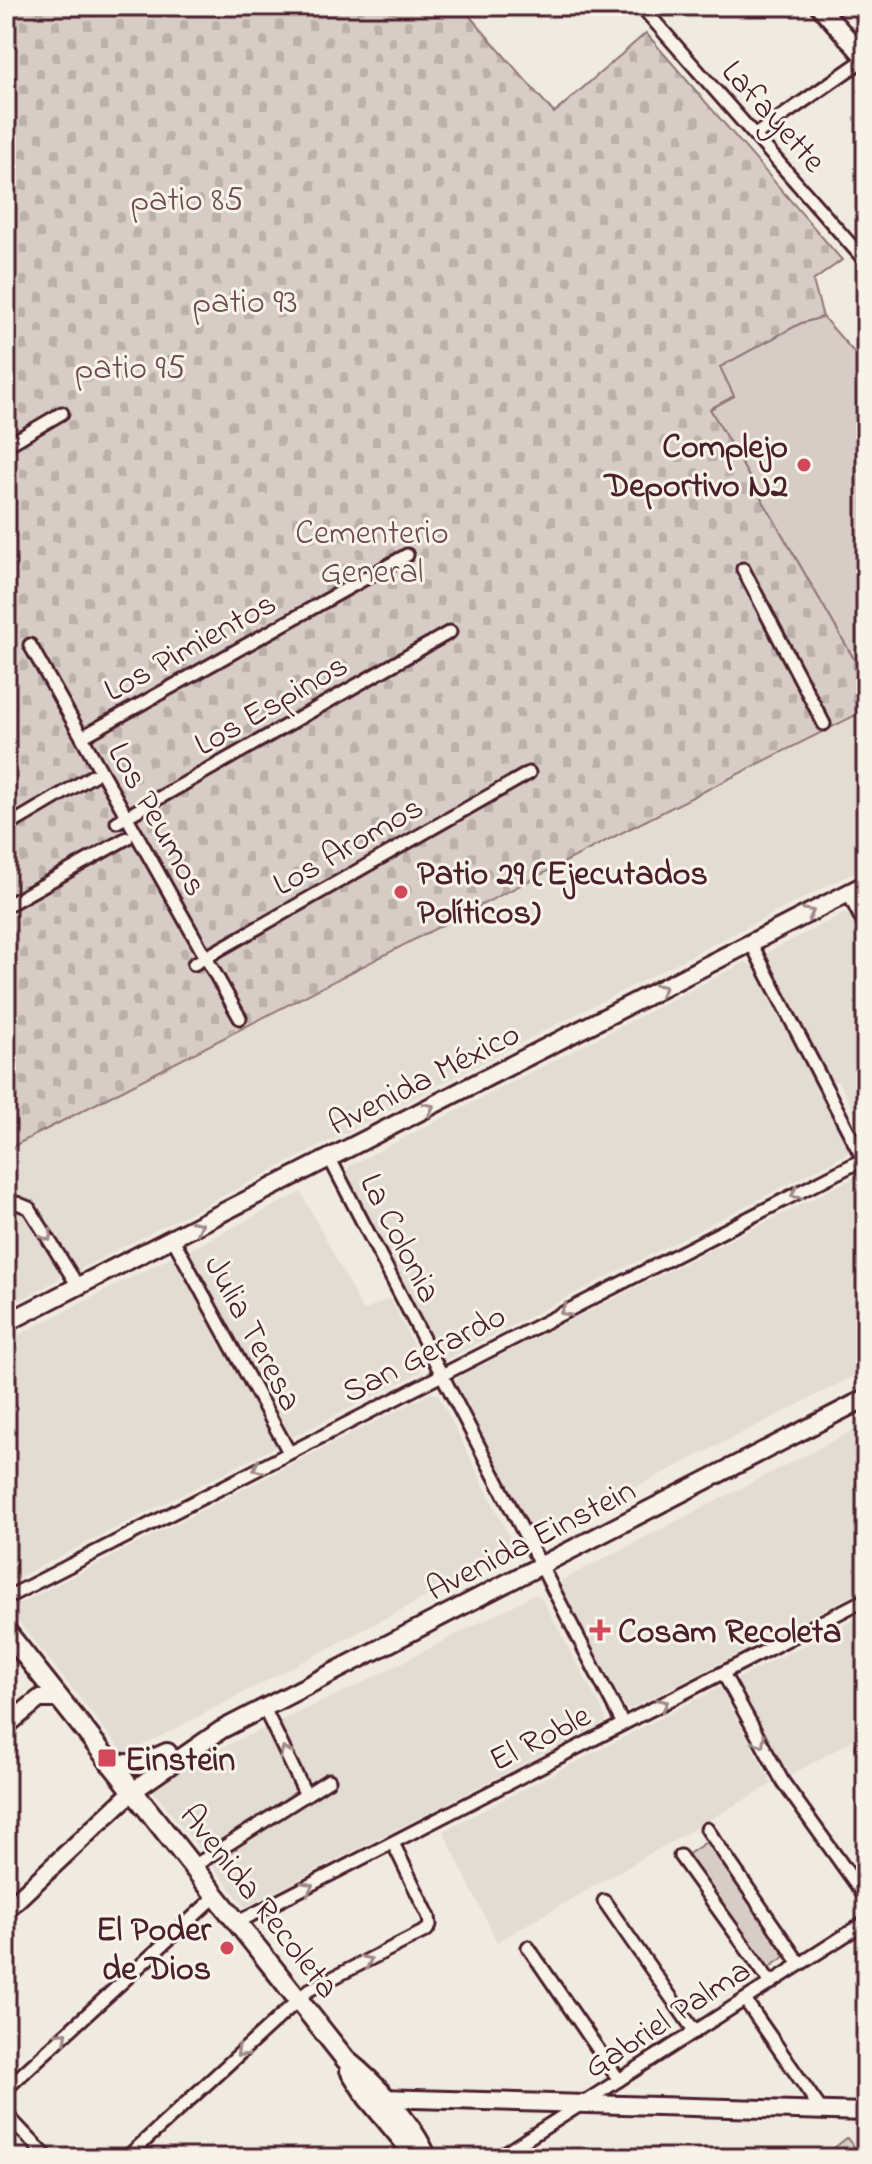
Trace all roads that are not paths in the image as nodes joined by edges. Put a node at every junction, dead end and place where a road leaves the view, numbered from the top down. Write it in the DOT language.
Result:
graph roads {
  1 [pos="819,6"];
  2 [pos="645,8"];
  3 [pos="866,58"];
  4 [pos="755,135"];
  5 [pos="866,262"];
  6 [pos="62,413"];
  7 [pos="6,446"];
  8 [pos="407,555"];
  9 [pos="743,569"];
  10 [pos="450,632"];
  11 [pos="30,645"];
  12 [pos="824,724"];
  13 [pos="82,737"];
  14 [pos="529,773"];
  15 [pos="94,775"];
  16 [pos="122,819"];
  17 [pos="6,827"];
  18 [pos="127,838"];
  19 [pos="866,884"];
  20 [pos="848,893"];
  21 [pos="6,906"];
  22 [pos="866,928"];
  23 [pos="751,943"];
  24 [pos="205,956"];
  25 [pos="194,964"];
  26 [pos="240,1018"];
  27 [pos="330,1159"];
  28 [pos="865,1161"];
  29 [pos="6,1208"];
  30 [pos="173,1239"];
  31 [pos="78,1286"];
  32 [pos="6,1323"];
  33 [pos="441,1374"];
  34 [pos="866,1398"];
  35 [pos="289,1452"];
  36 [pos="541,1566"];
  37 [pos="6,1598"];
  38 [pos="866,1599"];
  39 [pos="6,1631"];
  40 [pos="39,1673"];
  41 [pos="723,1673"];
  42 [pos="60,1699"];
  43 [pos="29,1704"];
  44 [pos="264,1708"];
  45 [pos="623,1724"];
  46 [pos="6,1726"];
  47 [pos="221,1730"];
  48 [pos="167,1753"];
  49 [pos="110,1763"];
  50 [pos="329,1780"];
  51 [pos="133,1791"];
  52 [pos="306,1795"];
  53 [pos="707,1829"];
  54 [pos="393,1843"];
  55 [pos="680,1856"];
  56 [pos="194,1866"];
  57 [pos="217,1895"];
  58 [pos="866,1898"];
  59 [pos="604,1901"];
  60 [pos="6,1910"];
  61 [pos="238,1922"];
  62 [pos="866,1922"];
  63 [pos="528,1947"];
  64 [pos="800,1964"];
  65 [pos="771,1983"];
  66 [pos="298,1999"];
  67 [pos="745,2000"];
  68 [pos="695,2032"];
  69 [pos="619,2080"];
  70 [pos="6,2089"];
  71 [pos="376,2098"];
  72 [pos="585,2103"];
  73 [pos="822,2111"];
  74 [pos="866,2112"];
  75 [pos="6,2114"];
  76 [pos="48,2158"];
  77 [pos="126,2158"];
  78 [pos="418,2158"];
  79 [pos="427,2158"];
  80 [pos="497,2158"];
  1 -- 3 [label="main road"];
  2 -- 4 [label="street, Lafayette"];
  3 -- 4 [label="street"];
  4 -- 5 [label="street, Lafayette"];
  6 -- 7 [label="street"];
  8 -- 13 [label="street, Los Pimientos"];
  9 -- 12 [label="street"];
  10 -- 16 [label="street, Los Espinos"];
  11 -- 13 [label="street, Los Peumos"];
  13 -- 16 [label="street, Los Peumos"];
  14 -- 24 [label="street, Los Aromos"];
  15 -- 17 [label="street"];
  16 -- 24 [label="street, Los Peumos"];
  18 -- 21 [label="street"];
  19 -- 20 [label="main road, Avenida México"];
  20 -- 22 [label="street"];
  23 -- 20 [label="main road, Avenida México, one-way"];
  27 -- 23 [label="main road, Avenida México, one-way"];
  23 -- 28 [label="street"];
  24 -- 25 [label="street, Los Aromos"];
  24 -- 26 [label="street, Los Peumos"];
  30 -- 27 [label="main road, Avenida México, one-way"];
  27 -- 33 [label="street, La Colonia"];
  28 -- 33 [label="street, San Gerardo, one-way"];
  29 -- 31 [label="street, one-way"];
  30 -- 31 [label="main road, Avenida México"];
  30 -- 35 [label="street, Julia Teresa"];
  31 -- 32 [label="main road, Avenida México"];
  33 -- 35 [label="street, San Gerardo"];
  33 -- 36 [label="street, La Colonia"];
  34 -- 36 [label="main road, Avenida Einstein"];
  35 -- 37 [label="street, San Gerardo, one-way"];
  36 -- 44 [label="main road, Avenida Einstein"];
  36 -- 45 [label="street, La Colonia"];
  38 -- 41 [label="street, El Roble"];
  39 -- 40 [label="main road, Avenida Recoleta"];
  40 -- 42 [label="main road, Avenida Recoleta"];
  40 -- 43 [label="main road"];
  45 -- 41 [label="street, El Roble, one-way"];
  41 -- 58 [label="street, one-way"];
  42 -- 43 [label="main road"];
  42 -- 49 [label="main road, Avenida Recoleta"];
  43 -- 46 [label="main road"];
  44 -- 47 [label="main road, Avenida Einstein"];
  52 -- 44 [label="street, one-way"];
  45 -- 54 [label="street, El Roble"];
  47 -- 48 [label="main road, Avenida Einstein"];
  47 -- 51 [label="main road, Avenida Einstein"];
  48 -- 49 [label="main road"];
  48 -- 51 [label="main road, Avenida Einstein"];
  49 -- 51 [label="main road, Avenida Recoleta"];
  50 -- 52 [label="street"];
  51 -- 56 [label="main road, Avenida Recoleta"];
  51 -- 60 [label="main road"];
  52 -- 56 [label="street"];
  53 -- 64 [label="street"];
  61 -- 54 [label="street, El Roble, one-way"];
  66 -- 54 [label="street, one-way"];
  55 -- 65 [label="street"];
  56 -- 57 [label="main road, Avenida Recoleta"];
  57 -- 61 [label="main road, Avenida Recoleta"];
  70 -- 57 [label="street, one-way"];
  59 -- 68 [label="street"];
  61 -- 66 [label="main road, Avenida Recoleta"];
  62 -- 64 [label="street, Gabriel Palma"];
  63 -- 69 [label="street"];
  64 -- 65 [label="street, Gabriel Palma"];
  65 -- 67 [label="street, Gabriel Palma"];
  66 -- 71 [label="main road, Avenida Recoleta"];
  66 -- 77 [label="street, one-way"];
  67 -- 68 [label="street, Gabriel Palma"];
  67 -- 73 [label="street"];
  68 -- 69 [label="street, Gabriel Palma"];
  69 -- 72 [label="street, Gabriel Palma"];
  71 -- 72 [label="main road"];
  71 -- 78 [label="main road, Avenida Recoleta"];
  71 -- 79 [label="main road, Avenida Recoleta"];
  72 -- 73 [label="main road"];
  72 -- 80 [label="street, Gabriel Palma"];
  73 -- 74 [label="main road"];
  75 -- 76 [label="street"];
}
